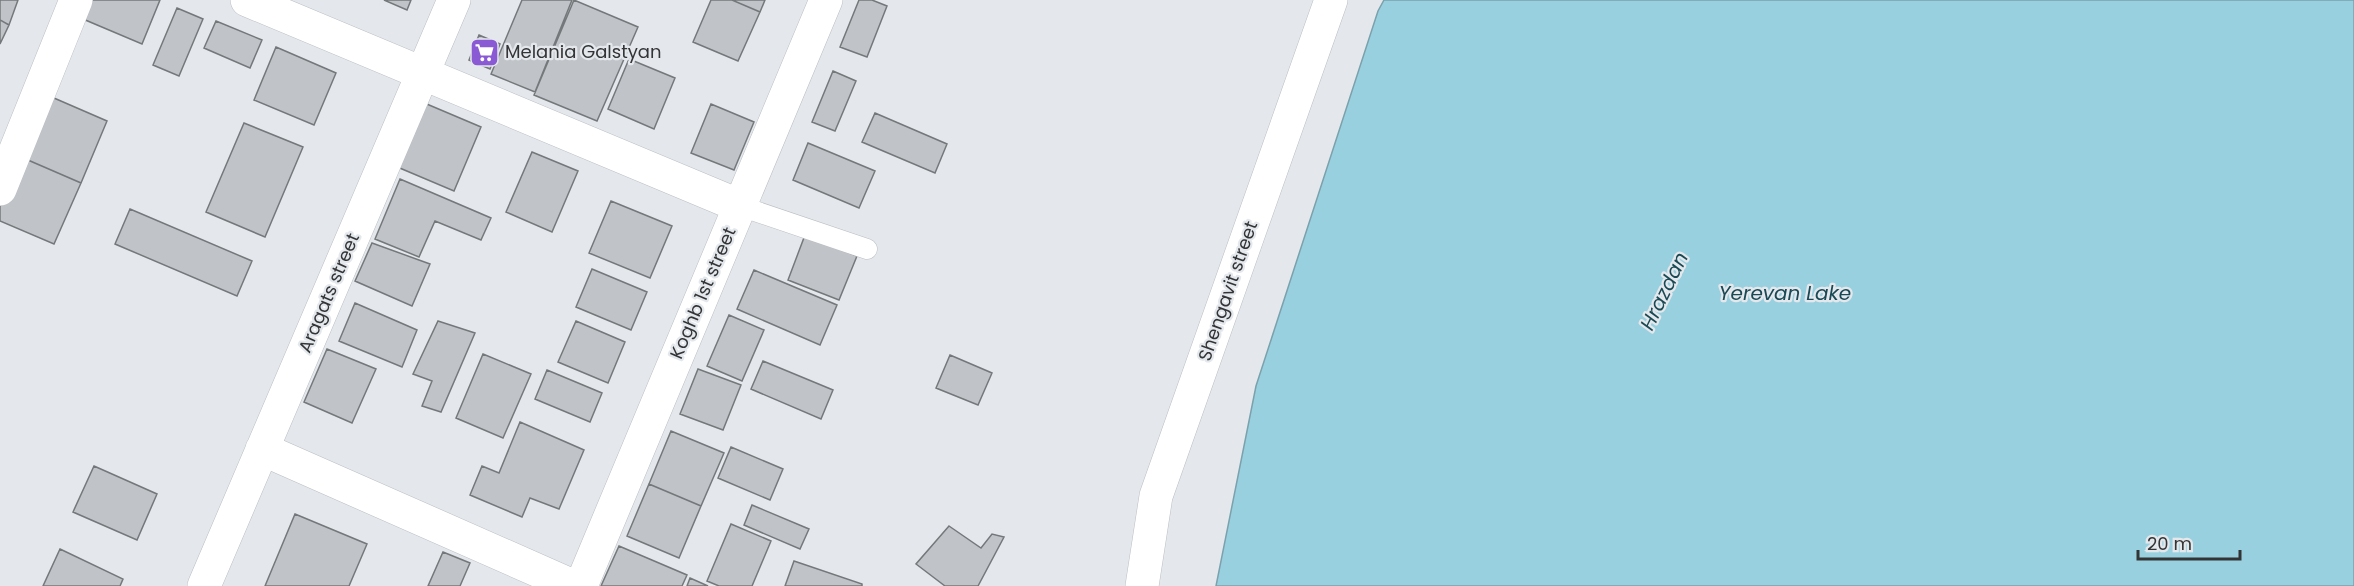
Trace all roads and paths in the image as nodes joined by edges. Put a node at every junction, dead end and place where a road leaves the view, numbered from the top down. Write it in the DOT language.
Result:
graph roads {
  1 [pos="76,0"];
  2 [pos="247,0"];
  3 [pos="454,0"];
  4 [pos="826,0"];
  5 [pos="1330,0"];
  6 [pos="423,74"];
  7 [pos="0,189"];
  8 [pos="740,206"];
  9 [pos="867,249"];
  10 [pos="262,449"];
  11 [pos="204,586"];
  12 [pos="573,586"];
  13 [pos="580,586"];
  14 [pos="1142,586"];
  1 -- 7 [label="street"];
  2 -- 6 [label="street"];
  3 -- 6 [label="street, Aragats street"];
  4 -- 8 [label="street, Koghb 1st street"];
  5 -- 14 [label="street, Shengavit street"];
  6 -- 8 [label="street"];
  6 -- 10 [label="street, Aragats street"];
  8 -- 9 [label="lane"];
  8 -- 13 [label="street, Koghb 1st street"];
  10 -- 11 [label="street, Aragats street"];
  10 -- 12 [label="street"];
}
